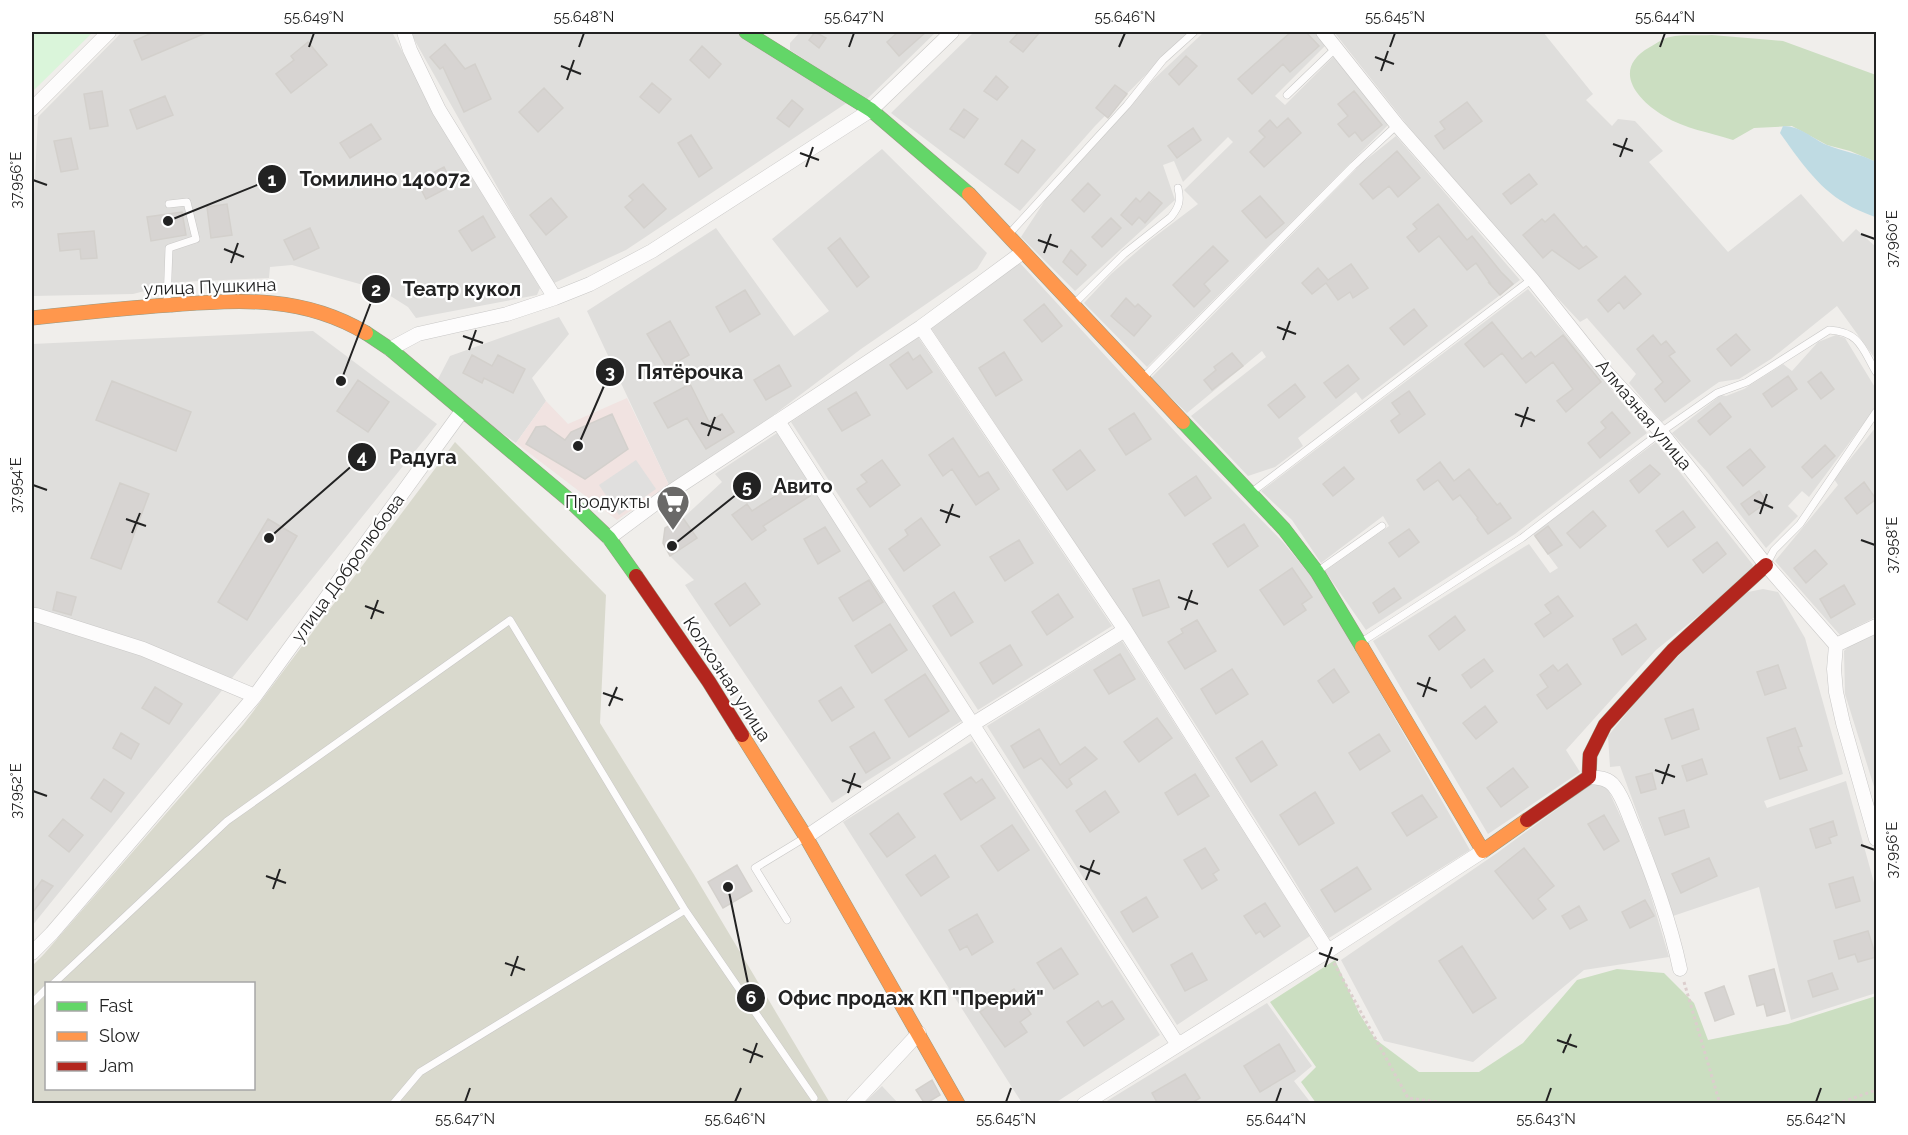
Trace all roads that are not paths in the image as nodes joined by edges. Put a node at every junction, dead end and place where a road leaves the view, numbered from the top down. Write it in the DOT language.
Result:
graph roads {
  1 [pos="109,32"];
  2 [pos="404,32"];
  3 [pos="746,32"];
  4 [pos="952,32"];
  5 [pos="1194,32"];
  6 [pos="1323,32"];
  7 [pos="1336,46"];
  8 [pos="1287,95"];
  9 [pos="32,109"];
  10 [pos="871,110"];
  11 [pos="1398,125"];
  12 [pos="1178,188"];
  13 [pos="169,204"];
  14 [pos="1008,235"];
  15 [pos="1023,252"];
  16 [pos="1532,279"];
  17 [pos="555,297"];
  18 [pos="1073,304"];
  19 [pos="166,305"];
  20 [pos="32,318"];
  21 [pos="921,327"];
  22 [pos="385,346"];
  23 [pos="1876,372"];
  24 [pos="1143,378"];
  25 [pos="462,411"];
  26 [pos="1876,412"];
  27 [pos="778,421"];
  28 [pos="1661,432"];
  29 [pos="1251,493"];
  30 [pos="1382,526"];
  31 [pos="609,538"];
  32 [pos="1767,565"];
  33 [pos="1317,572"];
  34 [pos="32,615"];
  35 [pos="1876,626"];
  36 [pos="1125,630"];
  37 [pos="1360,643"];
  38 [pos="1836,645"];
  39 [pos="255,696"];
  40 [pos="973,724"];
  41 [pos="1590,777"];
  42 [pos="806,837"];
  43 [pos="1876,839"];
  44 [pos="1483,851"];
  45 [pos="685,910"];
  46 [pos="787,920"];
  47 [pos="1328,951"];
  48 [pos="32,953"];
  49 [pos="1680,969"];
  50 [pos="55,982"];
  51 [pos="45,990"];
  52 [pos="32,1003"];
  53 [pos="919,1033"];
  54 [pos="1178,1045"];
  55 [pos="814,1098"];
  56 [pos="393,1104"];
  57 [pos="854,1104"];
  58 [pos="958,1104"];
  59 [pos="1084,1104"];
  1 -- 9 [label="street"];
  2 -- 17 [label="street"];
  3 -- 10 [label="street"];
  4 -- 10 [label="street"];
  5 -- 14 [label="lane"];
  6 -- 7 [label="street, Алмазная улица"];
  7 -- 8 [label="lane"];
  7 -- 11 [label="street, Алмазная улица"];
  10 -- 14 [label="street"];
  10 -- 17 [label="street"];
  11 -- 16 [label="street, Алмазная улица"];
  11 -- 24 [label="lane"];
  12 -- 18 [label="lane"];
  13 -- 19 [label="lane"];
  14 -- 15 [label="street"];
  15 -- 18 [label="street"];
  15 -- 21 [label="street"];
  16 -- 28 [label="street, Алмазная улица"];
  16 -- 29 [label="lane"];
  17 -- 22 [label="street"];
  18 -- 24 [label="street"];
  19 -- 20 [label="street, улица Пушкина"];
  19 -- 22 [label="street, улица Пушкина"];
  21 -- 27 [label="street"];
  21 -- 36 [label="street"];
  22 -- 25 [label="street, Колхозная улица"];
  23 -- 28 [label="lane"];
  24 -- 29 [label="street"];
  25 -- 31 [label="street, Колхозная улица"];
  25 -- 39 [label="street, улица Добролюбова"];
  26 -- 32 [label="lane"];
  27 -- 31 [label="street"];
  27 -- 40 [label="street"];
  28 -- 32 [label="street, Алмазная улица"];
  28 -- 37 [label="lane"];
  29 -- 33 [label="street"];
  30 -- 33 [label="lane"];
  31 -- 42 [label="street, Колхозная улица"];
  32 -- 38 [label="street, Алмазная улица"];
  32 -- 41 [label="street"];
  33 -- 37 [label="street"];
  34 -- 39 [label="street"];
  35 -- 38 [label="street"];
  36 -- 40 [label="street"];
  36 -- 47 [label="street"];
  37 -- 44 [label="street"];
  38 -- 43 [label="street"];
  39 -- 48 [label="street, улица Добролюбова"];
  40 -- 42 [label="street"];
  40 -- 54 [label="street"];
  41 -- 44 [label="street"];
  41 -- 49 [label="street"];
  42 -- 46 [label="lane"];
  42 -- 53 [label="street, Колхозная улица"];
  44 -- 47 [label="street"];
  45 -- 50 [label="lane"];
  45 -- 55 [label="lane"];
  45 -- 56 [label="lane"];
  47 -- 54 [label="street"];
  51 -- 52 [label="lane"];
  53 -- 57 [label="street"];
  53 -- 58 [label="street, Колхозная улица"];
  54 -- 59 [label="street"];
}
